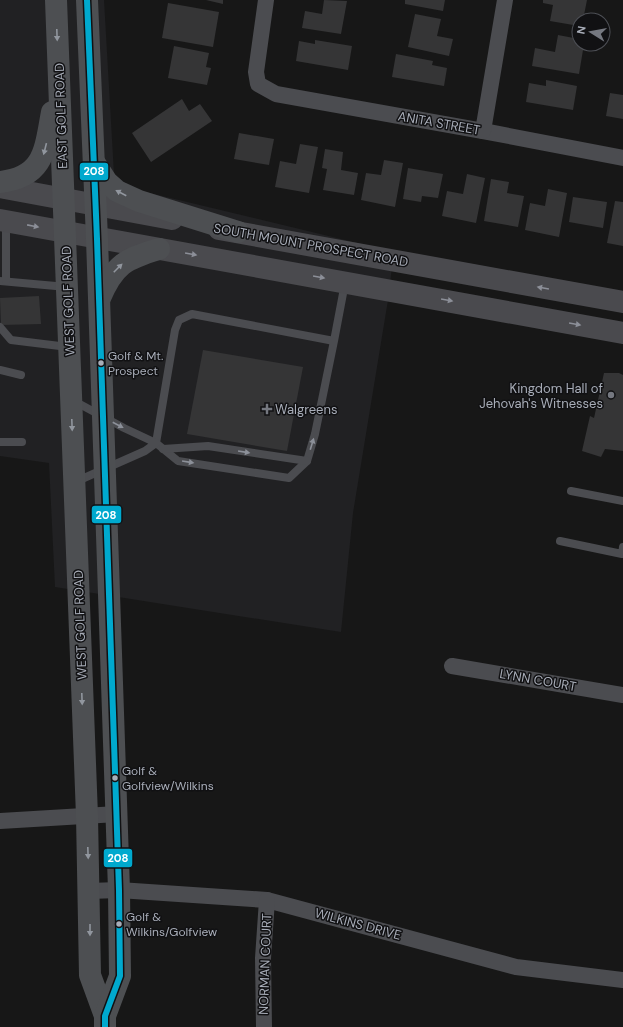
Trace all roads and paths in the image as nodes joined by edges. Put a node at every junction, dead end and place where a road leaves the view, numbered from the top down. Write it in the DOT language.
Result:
graph roads {
  1 [pos="56,0"];
  2 [pos="87,0"];
  3 [pos="266,0"];
  4 [pos="505,0"];
  5 [pos="59,69"];
  6 [pos="483,131"];
  7 [pos="623,158"];
  8 [pos="94,162"];
  9 [pos="0,182"];
  10 [pos="0,187"];
  11 [pos="64,198"];
  12 [pos="96,204"];
  13 [pos="3,221"];
  14 [pos="65,232"];
  15 [pos="238,232"];
  16 [pos="97,239"];
  17 [pos="159,249"];
  18 [pos="3,281"];
  19 [pos="345,282"];
  20 [pos="67,287"];
  21 [pos="99,301"];
  22 [pos="623,302"];
  23 [pos="0,327"];
  24 [pos="623,333"];
  25 [pos="334,341"];
  26 [pos="69,347"];
  27 [pos="0,370"];
  28 [pos="21,375"];
  29 [pos="71,400"];
  30 [pos="102,416"];
  31 [pos="0,442"];
  32 [pos="22,442"];
  33 [pos="156,443"];
  34 [pos="163,449"];
  35 [pos="307,461"];
  36 [pos="104,469"];
  37 [pos="74,483"];
  38 [pos="572,491"];
  39 [pos="623,501"];
  40 [pos="560,541"];
  41 [pos="623,547"];
  42 [pos="452,666"];
  43 [pos="623,695"];
  44 [pos="117,814"];
  45 [pos="87,816"];
  46 [pos="0,821"];
  47 [pos="119,890"];
  48 [pos="89,891"];
  49 [pos="268,900"];
  50 [pos="623,980"];
  51 [pos="105,1021"];
  52 [pos="264,1027"];
  1 -- 5 [label="main road, EAST GOLF ROAD, one-way"];
  2 -- 8 [label="main road"];
  3 -- 6 [label="street, ANITA STREET"];
  4 -- 6 [label="street"];
  5 -- 9 [label="main road, one-way"];
  5 -- 11 [label="main road, EAST GOLF ROAD"];
  6 -- 7 [label="street, ANITA STREET"];
  8 -- 12 [label="main road"];
  15 -- 8 [label="main road, one-way"];
  10 -- 11 [label="main road, SOUTH MOUNT PROSPECT ROAD"];
  11 -- 12 [label="main road, SOUTH MOUNT PROSPECT ROAD"];
  11 -- 14 [label="main road, EAST GOLF ROAD"];
  12 -- 15 [label="main road, SOUTH MOUNT PROSPECT ROAD"];
  12 -- 16 [label="main road"];
  13 -- 14 [label="main road, one-way"];
  13 -- 18 [label="lane"];
  14 -- 16 [label="main road"];
  14 -- 20 [label="main road, WEST GOLF ROAD"];
  22 -- 15 [label="main road, SOUTH MOUNT PROSPECT ROAD, one-way"];
  16 -- 17 [label="main road"];
  16 -- 21 [label="main road, WEST GOLF ROAD"];
  17 -- 19 [label="main road, one-way"];
  21 -- 17 [label="main road, one-way"];
  18 -- 20 [label="lane"];
  19 -- 24 [label="main road, one-way"];
  19 -- 25 [label="lane"];
  20 -- 26 [label="main road, WEST GOLF ROAD"];
  21 -- 30 [label="main road, WEST GOLF ROAD"];
  23 -- 26 [label="lane"];
  25 -- 33 [label="lane"];
  35 -- 25 [label="lane, one-way"];
  26 -- 29 [label="main road, WEST GOLF ROAD"];
  27 -- 28 [label="lane"];
  29 -- 30 [label="lane"];
  29 -- 37 [label="main road, WEST GOLF ROAD, one-way"];
  30 -- 33 [label="lane, one-way"];
  30 -- 36 [label="main road, WEST GOLF ROAD"];
  31 -- 32 [label="lane"];
  33 -- 34 [label="lane"];
  33 -- 36 [label="lane"];
  34 -- 35 [label="lane, one-way"];
  34 -- 35 [label="lane, one-way"];
  36 -- 37 [label="lane"];
  36 -- 44 [label="main road, WEST GOLF ROAD"];
  37 -- 45 [label="main road, WEST GOLF ROAD, one-way"];
  38 -- 39 [label="lane"];
  40 -- 41 [label="lane"];
  42 -- 43 [label="street, LYNN COURT"];
  44 -- 45 [label="street"];
  44 -- 47 [label="main road, WEST GOLF ROAD"];
  45 -- 46 [label="street"];
  45 -- 48 [label="main road, WEST GOLF ROAD, one-way"];
  47 -- 48 [label="street, WILKINS DRIVE"];
  47 -- 49 [label="street, WILKINS DRIVE"];
  47 -- 51 [label="main road, WEST GOLF ROAD"];
  48 -- 51 [label="main road, WEST GOLF ROAD, one-way"];
  49 -- 50 [label="street, WILKINS DRIVE"];
  49 -- 52 [label="street, NORMAN COURT"];
}
